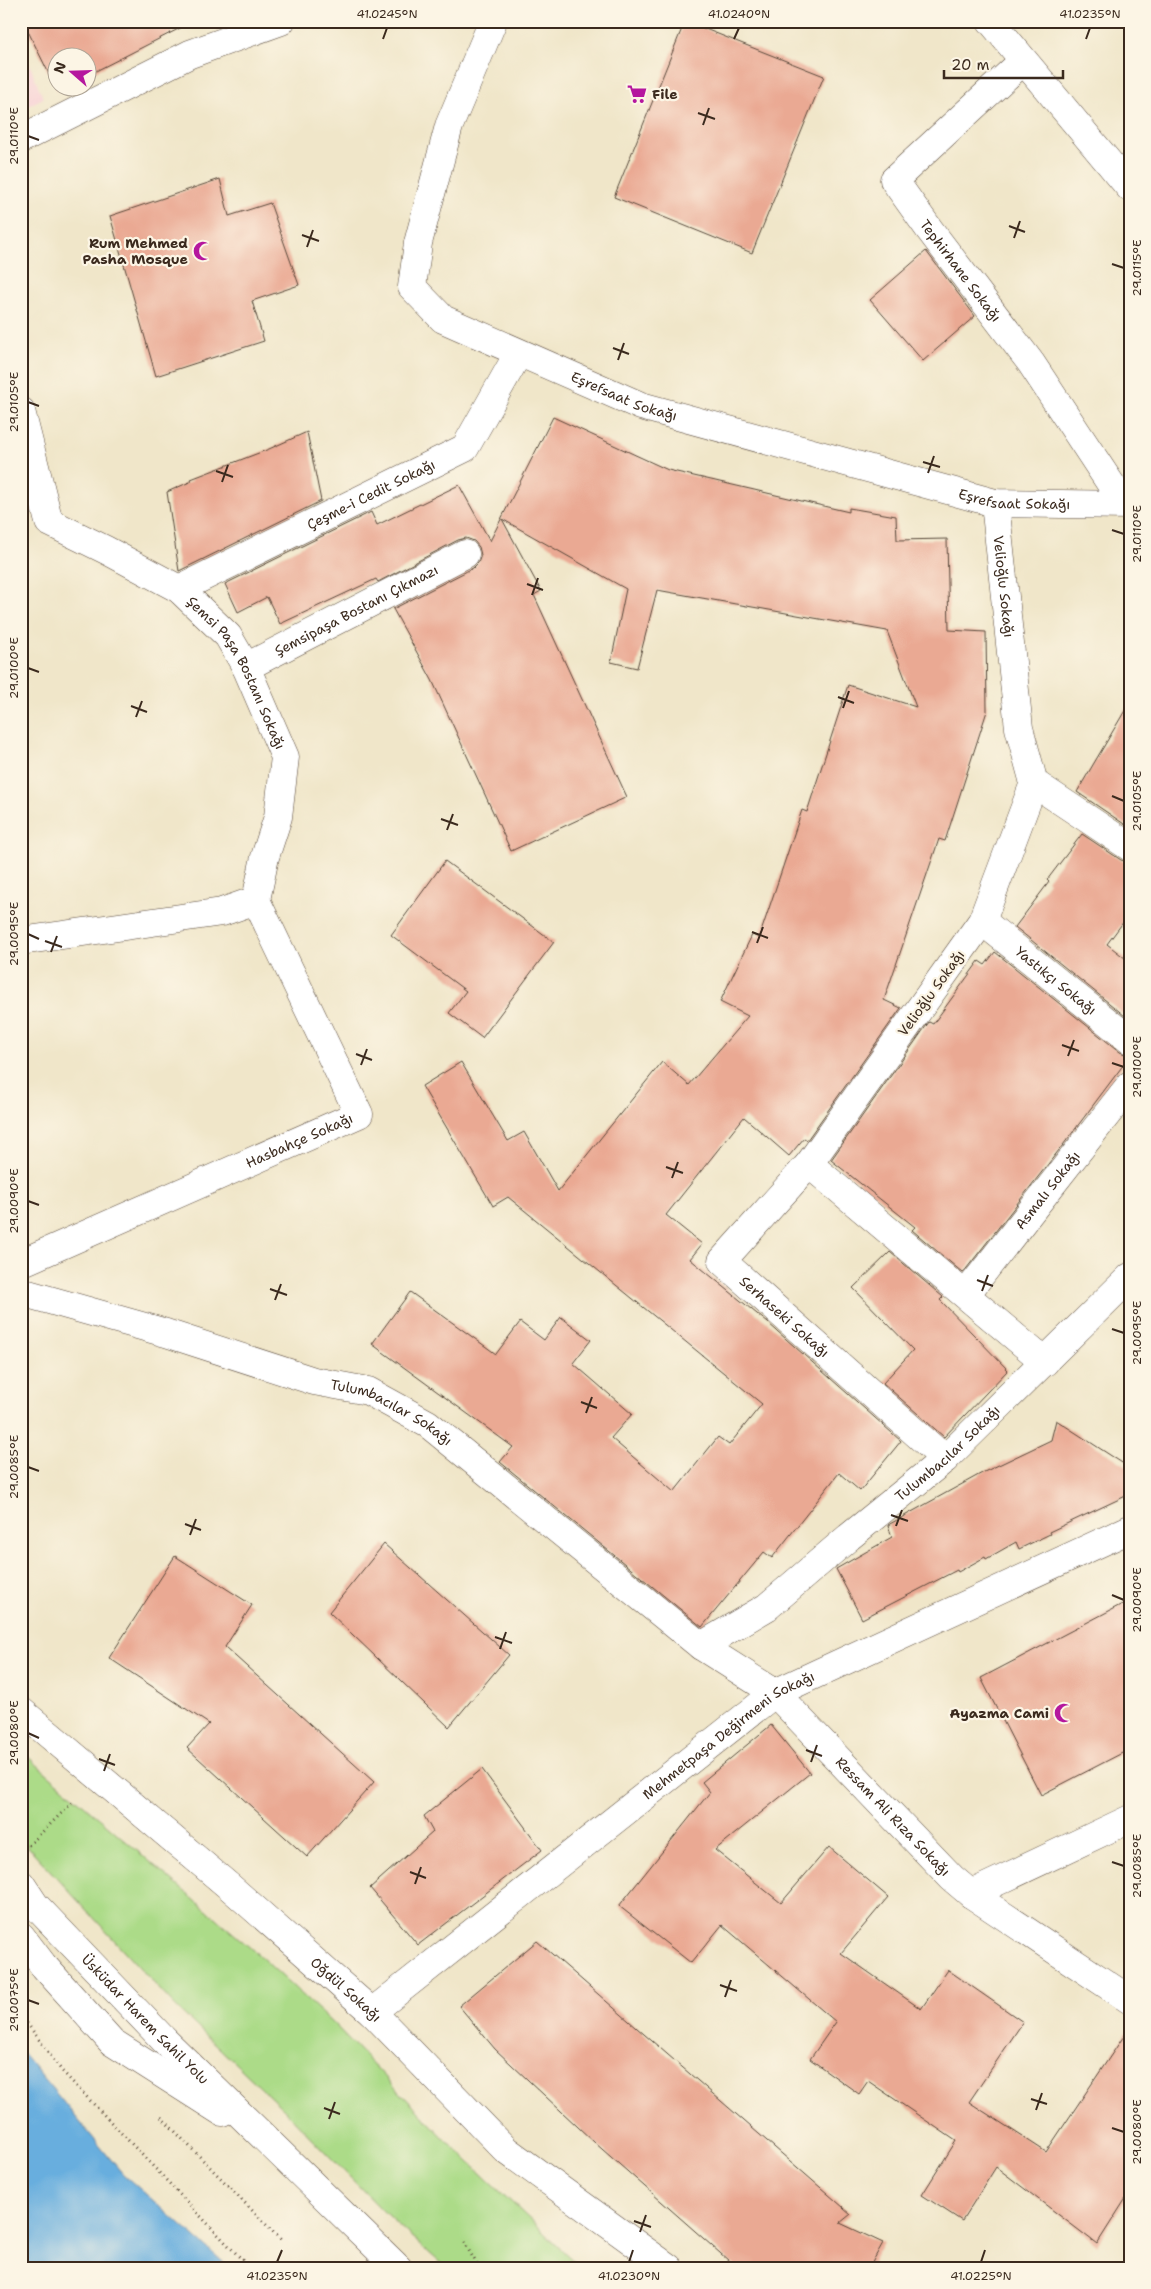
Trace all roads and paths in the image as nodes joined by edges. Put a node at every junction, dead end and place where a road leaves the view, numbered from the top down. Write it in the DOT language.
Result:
graph roads {
  1 [pos="281,21"];
  2 [pos="493,21"];
  3 [pos="991,21"];
  4 [pos="1023,61"];
  5 [pos="21,139"];
  6 [pos="1130,188"];
  7 [pos="518,354"];
  8 [pos="21,411"];
  9 [pos="994,504"];
  10 [pos="1127,505"];
  11 [pos="465,554"];
  12 [pos="178,589"];
  13 [pos="246,667"];
  14 [pos="1034,783"];
  15 [pos="1130,847"];
  16 [pos="256,900"];
  17 [pos="982,921"];
  18 [pos="21,941"];
  19 [pos="1130,1040"];
  20 [pos="1130,1085"];
  21 [pos="809,1164"];
  22 [pos="21,1263"];
  23 [pos="1130,1277"];
  24 [pos="21,1292"];
  25 [pos="966,1294"];
  26 [pos="1045,1362"];
  27 [pos="945,1459"];
  28 [pos="1130,1529"];
  29 [pos="701,1646"];
  30 [pos="775,1693"];
  31 [pos="21,1711"];
  32 [pos="99,1777"];
  33 [pos="1130,1819"];
  34 [pos="21,1853"];
  35 [pos="21,1884"];
  36 [pos="971,1894"];
  37 [pos="21,1936"];
  38 [pos="1130,2000"];
  39 [pos="372,2012"];
  40 [pos="21,2015"];
  41 [pos="275,2147"];
  42 [pos="464,2242"];
  43 [pos="250,2268"];
  44 [pos="398,2268"];
  45 [pos="479,2268"];
  46 [pos="669,2268"];
  1 -- 5 [label="street"];
  2 -- 7 [label="street, Eşrefsaat Sokağı"];
  3 -- 4 [label="street"];
  4 -- 6 [label="street"];
  4 -- 10 [label="street, Tephirhane Sokağı"];
  7 -- 9 [label="street, Eşrefsaat Sokağı"];
  7 -- 12 [label="street, Çeşme-i Cedit Sokağı"];
  8 -- 12 [label="street, Şemsi Paşa Bostanı Sokağı"];
  9 -- 10 [label="street, Eşrefsaat Sokağı"];
  9 -- 14 [label="street, Velioğlu Sokağı"];
  11 -- 13 [label="street, Şemsipaşa Bostanı Çıkmazı"];
  12 -- 13 [label="street, Şemsi Paşa Bostanı Sokağı"];
  13 -- 16 [label="street, Şemsi Paşa Bostanı Sokağı"];
  14 -- 15 [label="street"];
  14 -- 17 [label="street, Velioğlu Sokağı"];
  16 -- 18 [label="street"];
  16 -- 22 [label="street, Hasbahçe Sokağı"];
  17 -- 19 [label="street, Yastıkçı Sokağı"];
  17 -- 21 [label="street, Velioğlu Sokağı"];
  20 -- 25 [label="street, Asmalı Sokağı"];
  21 -- 25 [label="street"];
  21 -- 27 [label="street, Serhaseki Sokağı"];
  23 -- 26 [label="street, Tulumbacılar Sokağı"];
  24 -- 29 [label="street, Tulumbacılar Sokağı"];
  25 -- 26 [label="street"];
  26 -- 27 [label="street, Tulumbacılar Sokağı"];
  27 -- 29 [label="street, Tulumbacılar Sokağı"];
  28 -- 30 [label="street, Mehmetpaşa Değirmeni Sokağı"];
  29 -- 30 [label="street, Tulumbacılar Sokağı"];
  30 -- 36 [label="street, Ressam Ali Rıza Sokağı"];
  30 -- 39 [label="street, Mehmetpaşa Değirmeni Sokağı"];
  31 -- 32 [label="street, Oğdül Sokağı"];
  32 -- 34 [label="path"];
  32 -- 39 [label="street, Oğdül Sokağı"];
  33 -- 36 [label="street"];
  35 -- 41 [label="street, Üsküdar Harem Sahil Yolu"];
  36 -- 38 [label="street, Ressam Ali Rıza Sokağı"];
  37 -- 41 [label="street, Üsküdar Harem Sahil Yolu"];
  39 -- 46 [label="street, Oğdül Sokağı"];
  40 -- 43 [label="path"];
  41 -- 44 [label="street, Üsküdar Harem Sahil Yolu"];
  42 -- 45 [label="path"];
}
